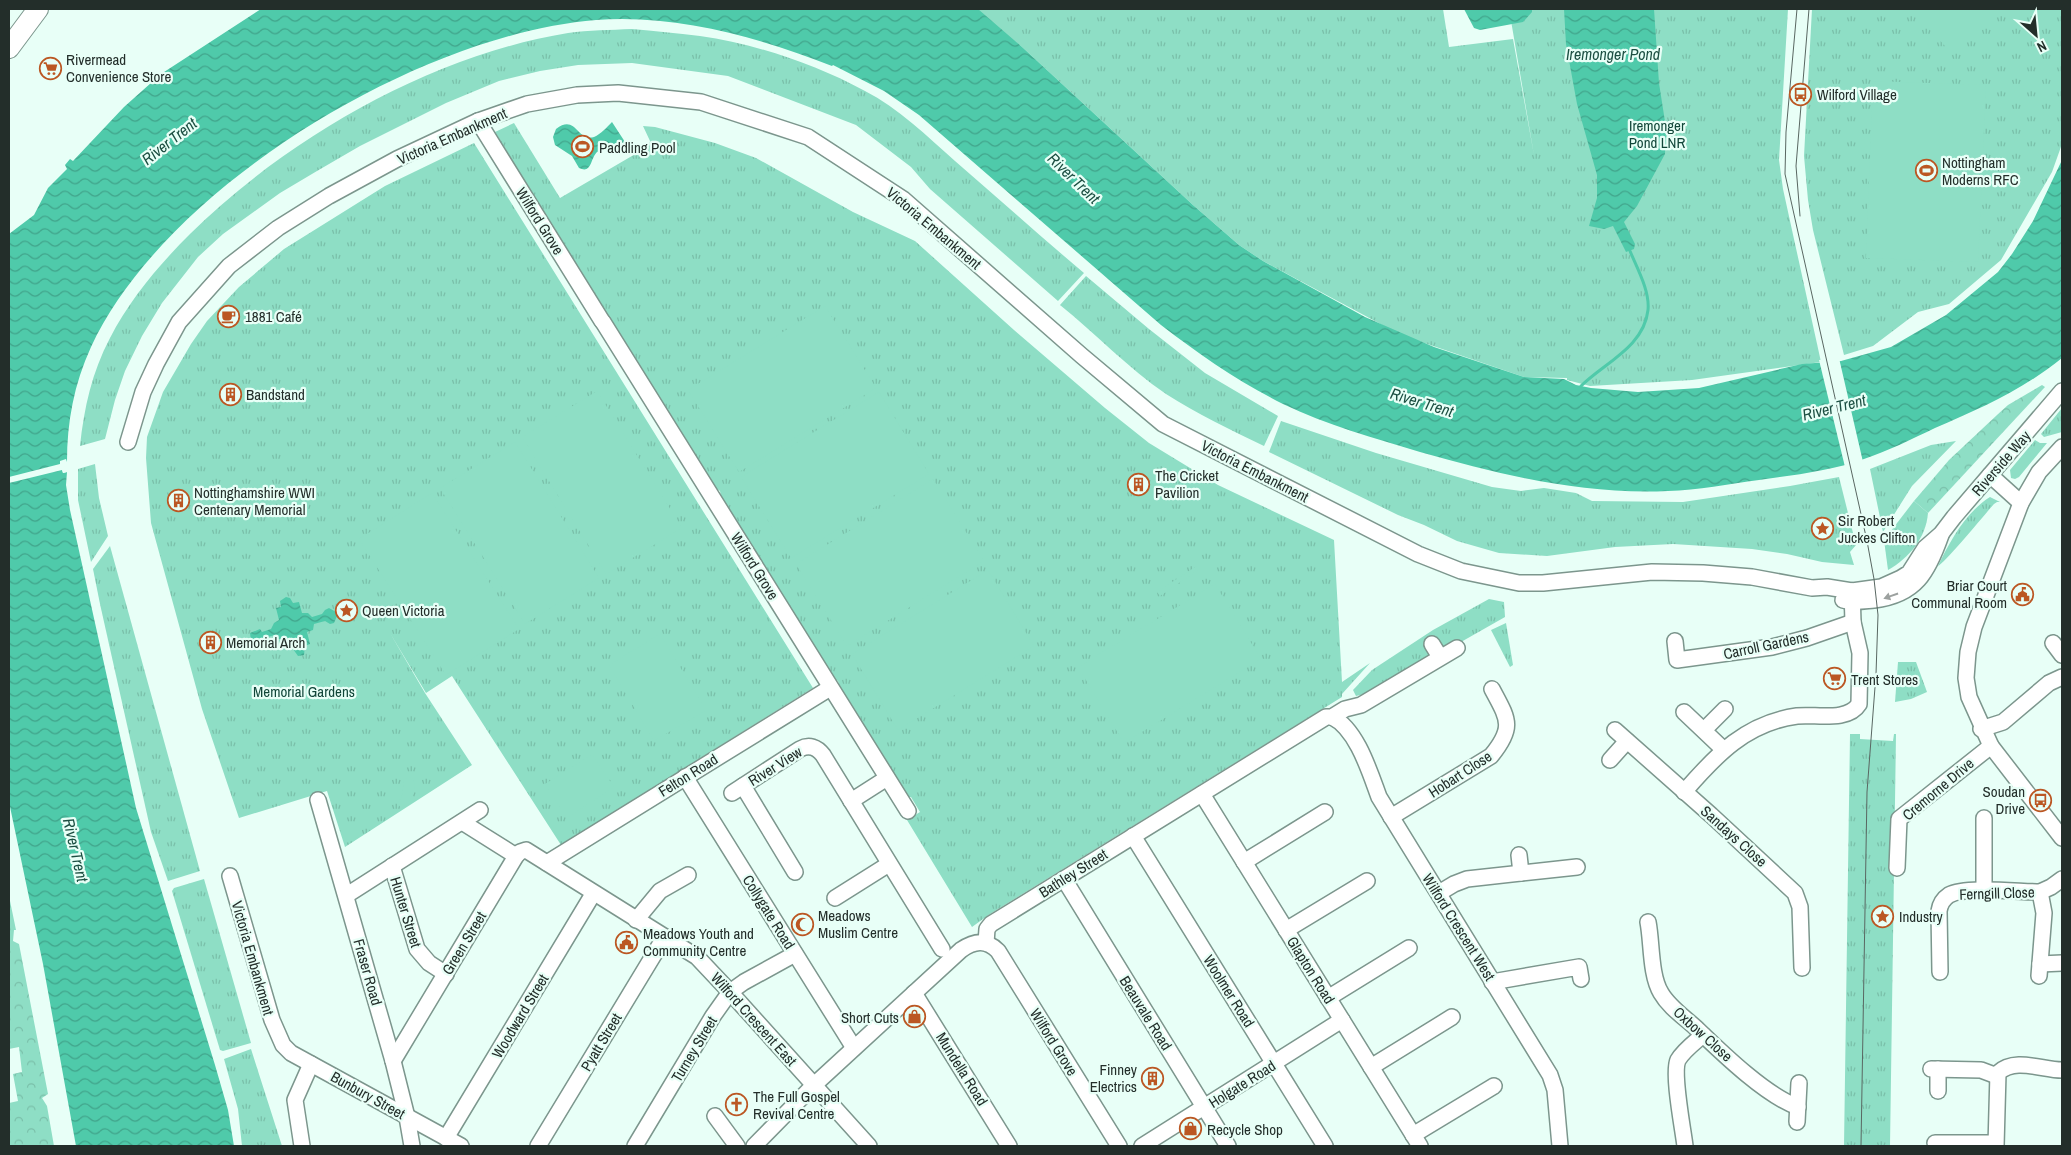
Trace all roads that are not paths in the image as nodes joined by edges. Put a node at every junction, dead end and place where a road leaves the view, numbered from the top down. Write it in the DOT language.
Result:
graph roads {
  1 [pos="38,9"];
  2 [pos="9,48"];
  3 [pos="478,121"];
  4 [pos="2062,392"];
  5 [pos="128,442"];
  6 [pos="2062,447"];
  7 [pos="1990,475"];
  8 [pos="2021,503"];
  9 [pos="1834,593"];
  10 [pos="1852,597"];
  11 [pos="1853,622"];
  12 [pos="1675,640"];
  13 [pos="2053,642"];
  14 [pos="1432,644"];
  15 [pos="1457,648"];
  16 [pos="2062,656"];
  17 [pos="1440,657"];
  18 [pos="1677,660"];
  19 [pos="1662,662"];
  20 [pos="2062,677"];
  21 [pos="830,688"];
  22 [pos="1492,689"];
  23 [pos="1725,709"];
  24 [pos="1684,712"];
  25 [pos="1332,717"];
  26 [pos="1982,729"];
  27 [pos="1615,730"];
  28 [pos="1704,730"];
  29 [pos="1627,741"];
  30 [pos="1990,746"];
  31 [pos="1723,749"];
  32 [pos="1610,760"];
  33 [pos="685,777"];
  34 [pos="887,778"];
  35 [pos="1684,792"];
  36 [pos="1202,794"];
  37 [pos="318,800"];
  38 [pos="851,801"];
  39 [pos="480,810"];
  40 [pos="908,810"];
  41 [pos="1324,812"];
  42 [pos="1391,817"];
  43 [pos="1984,818"];
  44 [pos="462,822"];
  45 [pos="1133,836"];
  46 [pos="2062,838"];
  47 [pos="1519,855"];
  48 [pos="516,856"];
  49 [pos="1244,862"];
  50 [pos="547,863"];
  51 [pos="890,864"];
  52 [pos="392,866"];
  53 [pos="1577,866"];
  54 [pos="1897,868"];
  55 [pos="795,872"];
  56 [pos="1521,873"];
  57 [pos="688,875"];
  58 [pos="230,876"];
  59 [pos="1064,879"];
  60 [pos="2062,879"];
  61 [pos="1367,881"];
  62 [pos="1984,891"];
  63 [pos="2040,892"];
  64 [pos="1439,893"];
  65 [pos="593,894"];
  66 [pos="347,895"];
  67 [pos="835,898"];
  68 [pos="636,920"];
  69 [pos="1654,928"];
  70 [pos="1286,930"];
  71 [pos="664,938"];
  72 [pos="986,943"];
  73 [pos="1409,948"];
  74 [pos="942,949"];
  75 [pos="795,954"];
  76 [pos="1805,958"];
  77 [pos="2062,964"];
  78 [pos="1940,972"];
  79 [pos="446,974"];
  80 [pos="1580,979"];
  81 [pos="1492,982"];
  82 [pos="730,992"];
  83 [pos="914,993"];
  84 [pos="1328,998"];
  85 [pos="1452,1017"];
  86 [pos="1342,1020"];
  87 [pos="1703,1034"];
  88 [pos="280,1039"];
  89 [pos="854,1048"];
  90 [pos="393,1062"];
  91 [pos="311,1064"];
  92 [pos="1274,1064"];
  93 [pos="1371,1067"];
  94 [pos="2062,1070"];
  95 [pos="1997,1076"];
  96 [pos="1799,1083"];
  97 [pos="814,1086"];
  98 [pos="1494,1086"];
  99 [pos="1938,1091"];
  100 [pos="1204,1107"];
  101 [pos="1798,1107"];
  102 [pos="715,1116"];
  103 [pos="407,1117"];
  104 [pos="1797,1122"];
  105 [pos="446,1138"];
  106 [pos="1417,1141"];
  107 [pos="1935,1144"];
  108 [pos="1996,1144"];
  109 [pos="302,1146"];
  110 [pos="412,1146"];
  111 [pos="461,1146"];
  112 [pos="538,1146"];
  113 [pos="636,1146"];
  114 [pos="737,1146"];
  115 [pos="754,1146"];
  116 [pos="869,1146"];
  117 [pos="1009,1146"];
  118 [pos="1119,1146"];
  119 [pos="1142,1146"];
  120 [pos="1228,1146"];
  121 [pos="1325,1146"];
  122 [pos="1560,1146"];
  123 [pos="1685,1146"];
  1 -- 2 [label="main road"];
  3 -- 5 [label="street, Victoria Embankment"];
  3 -- 9 [label="street, Victoria Embankment"];
  3 -- 21 [label="street, Wilford Grove"];
  4 -- 7 [label="street, Riverside Way"];
  6 -- 8 [label="street"];
  7 -- 8 [label="street"];
  7 -- 10 [label="street, Riverside Way"];
  8 -- 26 [label="street"];
  9 -- 10 [label="street, Riverside Way"];
  10 -- 11 [label="street"];
  11 -- 18 [label="street, Carroll Gardens"];
  11 -- 31 [label="street"];
  12 -- 18 [label="street"];
  13 -- 16 [label="street"];
  14 -- 17 [label="street"];
  15 -- 17 [label="street, Bathley Street"];
  17 -- 25 [label="street, Bathley Street"];
  18 -- 19 [label="street, Carroll Gardens"];
  20 -- 26 [label="street"];
  21 -- 33 [label="street, Felton Road"];
  21 -- 34 [label="street, Wilford Grove"];
  22 -- 42 [label="street, Hobart Close"];
  23 -- 28 [label="street"];
  24 -- 28 [label="street"];
  25 -- 36 [label="street, Bathley Street"];
  25 -- 42 [label="street, Wilford Crescent West"];
  26 -- 30 [label="street"];
  27 -- 29 [label="street, Sandays Close"];
  28 -- 31 [label="street"];
  29 -- 32 [label="street"];
  29 -- 35 [label="street, Sandays Close"];
  30 -- 46 [label="street"];
  30 -- 54 [label="street, Cremorne Drive"];
  31 -- 35 [label="street"];
  33 -- 50 [label="street, Felton Road"];
  33 -- 75 [label="street, Collygate Road"];
  34 -- 38 [label="street"];
  34 -- 40 [label="street, Wilford Grove"];
  35 -- 76 [label="street, Sandays Close"];
  36 -- 45 [label="street, Bathley Street"];
  36 -- 49 [label="street, Glapton Road"];
  37 -- 66 [label="street, Fraser Road"];
  38 -- 51 [label="street, River View"];
  38 -- 55 [label="street, River View"];
  39 -- 44 [label="street, Hunter Street"];
  41 -- 49 [label="street"];
  42 -- 64 [label="street, Wilford Crescent West"];
  43 -- 62 [label="street"];
  44 -- 48 [label="street"];
  44 -- 52 [label="street, Hunter Street"];
  45 -- 59 [label="street, Bathley Street"];
  45 -- 92 [label="street, Woolmer Road"];
  47 -- 56 [label="street"];
  48 -- 50 [label="street"];
  48 -- 79 [label="street, Green Street"];
  49 -- 70 [label="street, Glapton Road"];
  50 -- 65 [label="street, Wilford Crescent East"];
  51 -- 67 [label="street"];
  51 -- 74 [label="street, River View"];
  52 -- 66 [label="street, Hunter Street"];
  52 -- 79 [label="street, Hunter Street"];
  53 -- 56 [label="street"];
  56 -- 64 [label="street"];
  57 -- 68 [label="street"];
  58 -- 88 [label="street, Victoria Embankment"];
  59 -- 72 [label="street, Bathley Street"];
  59 -- 100 [label="street, Beauvale Road"];
  60 -- 63 [label="street, Ferngill Close"];
  61 -- 70 [label="street"];
  62 -- 63 [label="street, Ferngill Close"];
  62 -- 78 [label="street, Ferngill Close"];
  63 -- 77 [label="street"];
  64 -- 81 [label="street, Wilford Crescent West"];
  65 -- 68 [label="street, Wilford Crescent East"];
  65 -- 105 [label="street, Woodward Street"];
  66 -- 90 [label="street, Fraser Road"];
  68 -- 71 [label="street, Wilford Crescent East"];
  69 -- 87 [label="street, Oxbow Close"];
  70 -- 84 [label="street, Glapton Road"];
  71 -- 82 [label="street, Wilford Crescent East"];
  71 -- 112 [label="street, Pyatt Street"];
  72 -- 83 [label="street"];
  72 -- 118 [label="street, Wilford Grove"];
  73 -- 84 [label="street"];
  75 -- 82 [label="street, Turney Street"];
  75 -- 89 [label="street, Collygate Road"];
  79 -- 90 [label="street, Green Street"];
  80 -- 81 [label="street"];
  81 -- 122 [label="street, Wilford Crescent West"];
  82 -- 97 [label="street, Wilford Crescent East"];
  82 -- 113 [label="street, Turney Street"];
  83 -- 89 [label="street"];
  83 -- 117 [label="street, Mundella Road"];
  84 -- 86 [label="street, Glapton Road"];
  85 -- 93 [label="street"];
  86 -- 92 [label="street, Holgate Road"];
  86 -- 93 [label="street, Glapton Road"];
  87 -- 101 [label="street, Oxbow Close"];
  87 -- 123 [label="street"];
  88 -- 91 [label="street, Bunbury Street"];
  89 -- 97 [label="street"];
  90 -- 103 [label="street, Fraser Road"];
  91 -- 103 [label="street, Bunbury Street"];
  91 -- 109 [label="street"];
  92 -- 100 [label="street, Holgate Road"];
  92 -- 121 [label="street, Woolmer Road"];
  93 -- 106 [label="street, Glapton Road"];
  94 -- 95 [label="street"];
  95 -- 99 [label="street"];
  95 -- 108 [label="street"];
  96 -- 101 [label="street"];
  97 -- 115 [label="street"];
  97 -- 116 [label="street, Wilford Crescent East"];
  98 -- 106 [label="street"];
  100 -- 119 [label="street, Holgate Road"];
  100 -- 120 [label="street, Beauvale Road"];
  101 -- 104 [label="street"];
  102 -- 114 [label="street"];
  103 -- 105 [label="street, Bunbury Street"];
  103 -- 110 [label="street, Fraser Road"];
  105 -- 111 [label="street, Bunbury Street"];
  107 -- 108 [label="street"];
}
